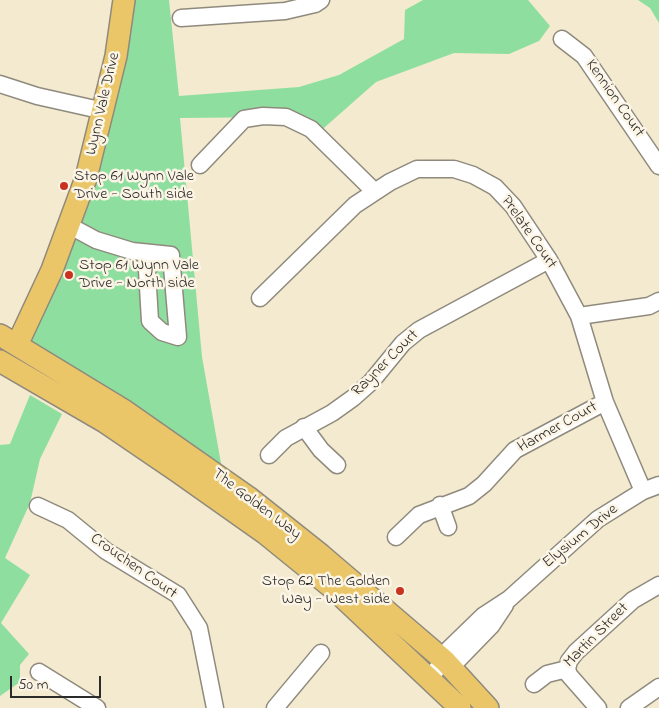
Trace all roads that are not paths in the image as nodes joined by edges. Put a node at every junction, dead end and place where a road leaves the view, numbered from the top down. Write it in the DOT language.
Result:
graph roads {
  1 [pos="124,0"];
  2 [pos="321,0"];
  3 [pos="181,18"];
  4 [pos="562,39"];
  5 [pos="0,84"];
  6 [pos="104,110"];
  7 [pos="200,165"];
  8 [pos="659,166"];
  9 [pos="374,192"];
  10 [pos="70,226"];
  11 [pos="146,253"];
  12 [pos="549,260"];
  13 [pos="260,298"];
  14 [pos="659,301"];
  15 [pos="579,316"];
  16 [pos="6,344"];
  17 [pos="0,362"];
  18 [pos="28,377"];
  19 [pos="605,402"];
  20 [pos="304,427"];
  21 [pos="269,455"];
  22 [pos="337,466"];
  23 [pos="659,484"];
  24 [pos="643,491"];
  25 [pos="38,506"];
  26 [pos="440,506"];
  27 [pos="448,527"];
  28 [pos="396,537"];
  29 [pos="659,585"];
  30 [pos="321,653"];
  31 [pos="446,661"];
  32 [pos="567,669"];
  33 [pos="39,672"];
  34 [pos="429,677"];
  35 [pos="534,684"];
  36 [pos="659,687"];
  37 [pos="97,708"];
  38 [pos="215,708"];
  39 [pos="275,708"];
  40 [pos="460,708"];
  41 [pos="488,708"];
  42 [pos="598,708"];
  43 [pos="629,708"];
  1 -- 6 [label="main road, Wynn Vale Drive"];
  2 -- 3 [label="street"];
  4 -- 8 [label="street, Kennion Court"];
  5 -- 6 [label="street"];
  6 -- 10 [label="main road, Wynn Vale Drive"];
  7 -- 9 [label="street"];
  9 -- 12 [label="street, Prelate Court"];
  9 -- 13 [label="street, Prelate Court"];
  10 -- 11 [label="street"];
  10 -- 16 [label="main road, Wynn Vale Drive"];
  11 -- 11 [label="street"];
  12 -- 15 [label="street, Prelate Court"];
  12 -- 20 [label="street, Rayner Court"];
  14 -- 15 [label="street"];
  15 -- 19 [label="street, Prelate Court"];
  16 -- 18 [label="main road"];
  16 -- 31 [label="main road, The Golden Way"];
  17 -- 18 [label="main road, The Golden Way"];
  18 -- 34 [label="main road, The Golden Way"];
  19 -- 24 [label="street, Prelate Court"];
  19 -- 26 [label="street, Harmer Court"];
  20 -- 21 [label="street, Rayner Court"];
  20 -- 22 [label="street"];
  23 -- 24 [label="street, Elysium Drive"];
  24 -- 31 [label="street, Elysium Drive"];
  25 -- 38 [label="street, Crouchen Court"];
  26 -- 27 [label="street"];
  26 -- 28 [label="street, Harmer Court"];
  29 -- 32 [label="street, Martin Street"];
  30 -- 39 [label="street"];
  31 -- 34 [label="street, Elysium Drive"];
  31 -- 41 [label="main road, The Golden Way"];
  32 -- 35 [label="street, Martin Street"];
  32 -- 42 [label="street"];
  33 -- 37 [label="street"];
  34 -- 40 [label="main road, The Golden Way"];
  36 -- 43 [label="street"];
}
